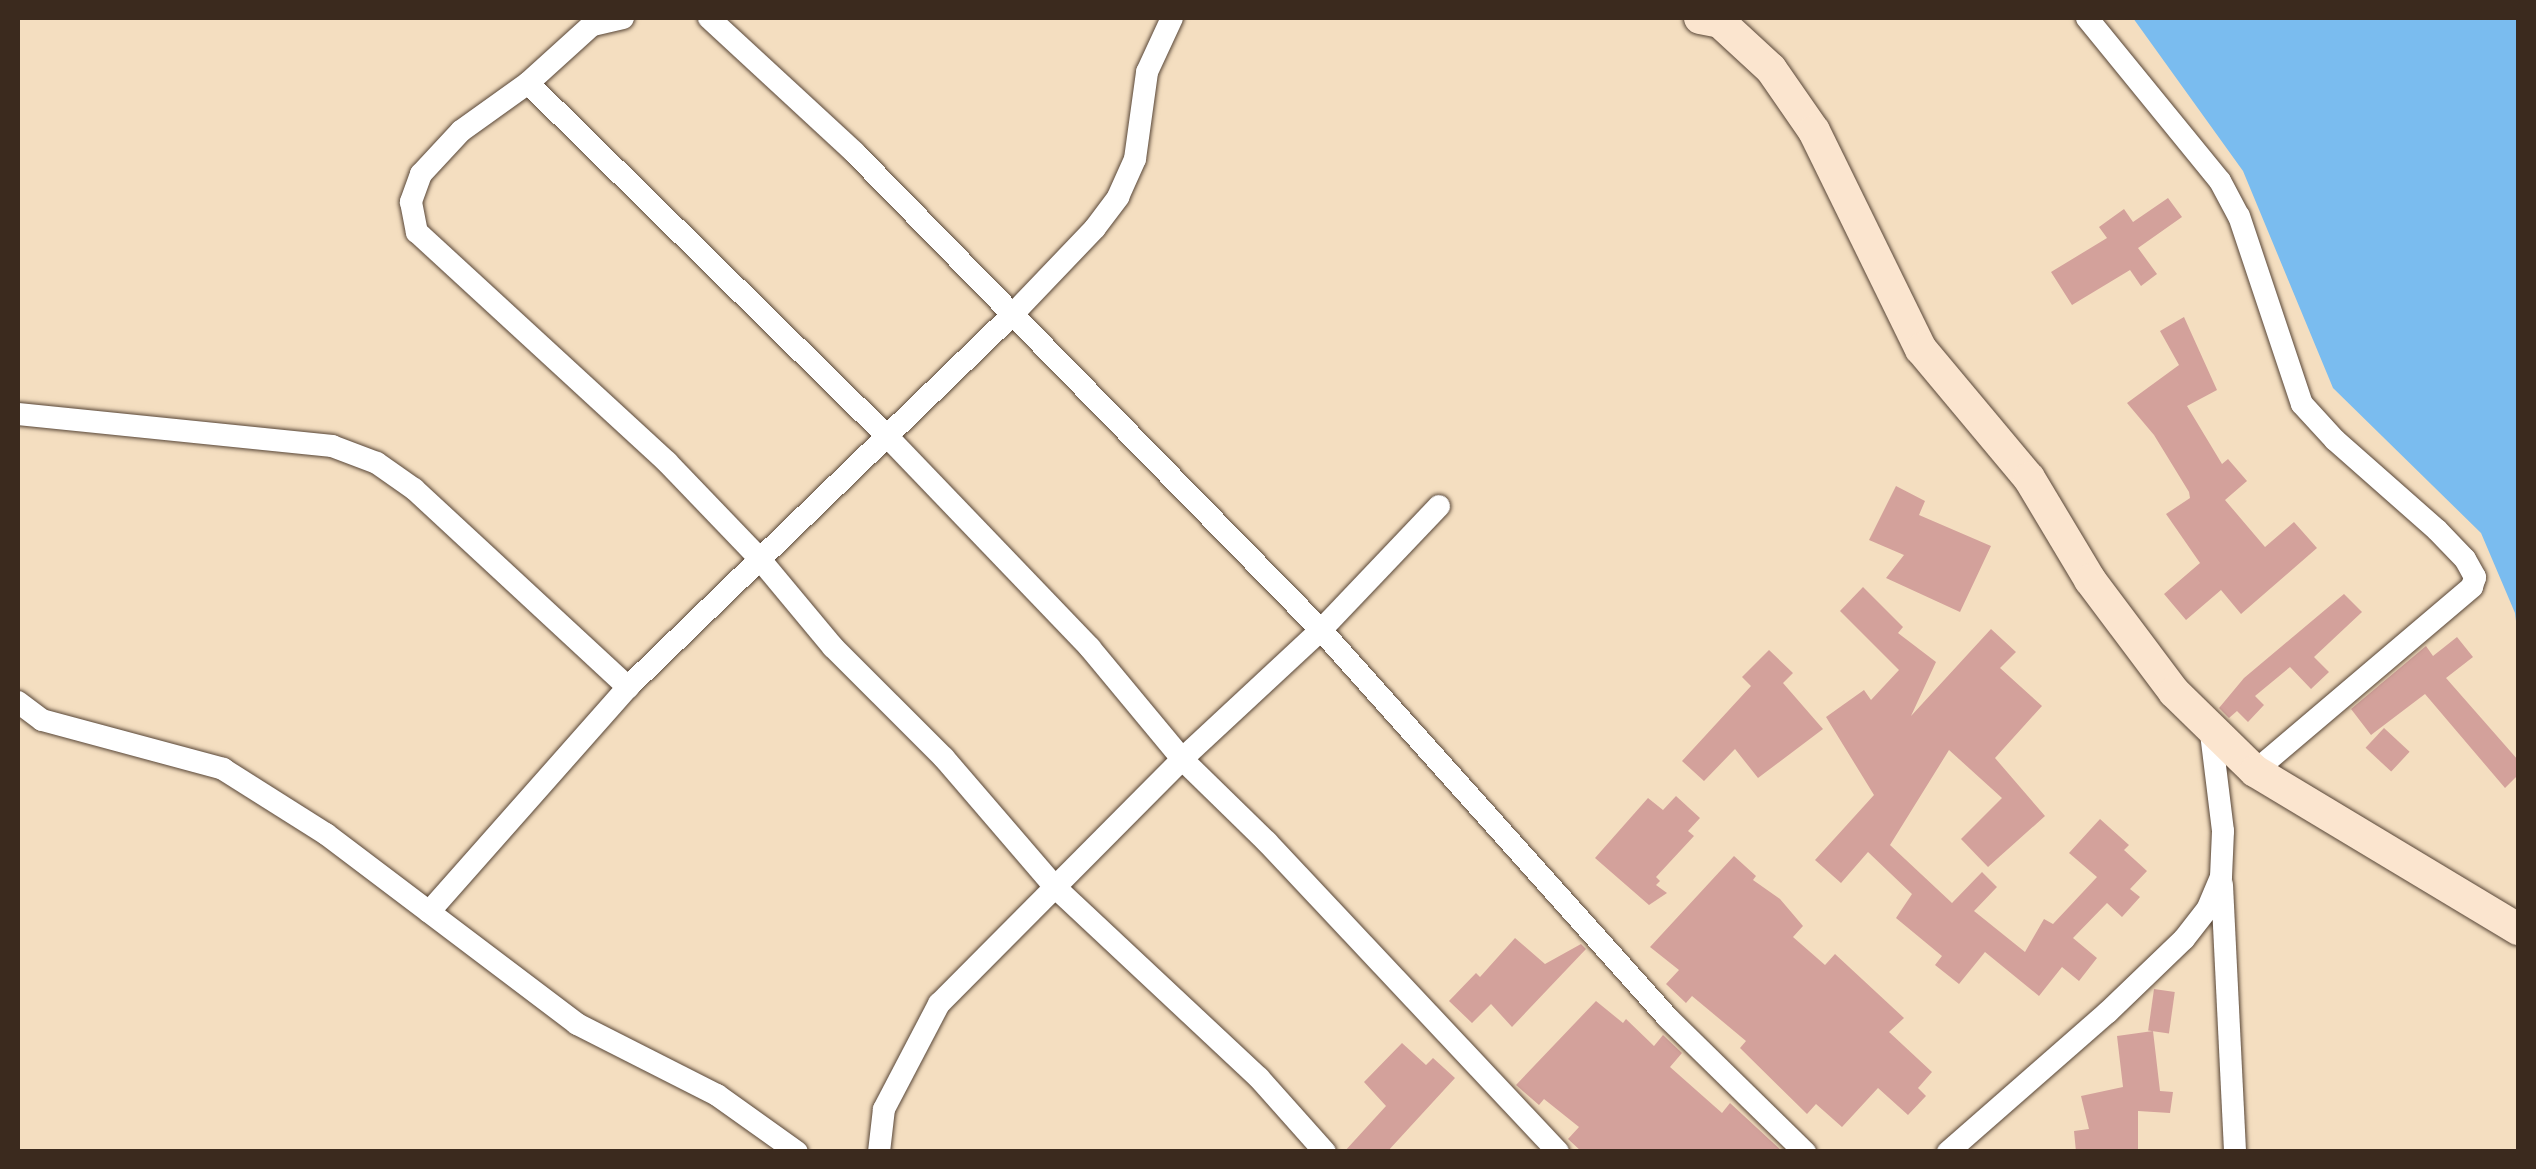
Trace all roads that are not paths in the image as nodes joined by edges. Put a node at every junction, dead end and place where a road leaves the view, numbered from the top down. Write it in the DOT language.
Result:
graph roads {
  1 [pos="623,18"];
  2 [pos="708,18"];
  3 [pos="1172,18"];
  4 [pos="2087,18"];
  5 [pos="1712,19"];
  6 [pos="594,21"];
  7 [pos="528,83"];
  8 [pos="1012,316"];
  9 [pos="18,414"];
  10 [pos="886,435"];
  11 [pos="1439,506"];
  12 [pos="758,557"];
  13 [pos="1321,630"];
  14 [pos="628,687"];
  15 [pos="18,702"];
  16 [pos="2212,733"];
  17 [pos="1182,758"];
  18 [pos="2255,771"];
  19 [pos="2221,877"];
  20 [pos="1056,888"];
  21 [pos="429,912"];
  22 [pos="2518,930"];
  23 [pos="797,1152"];
  24 [pos="879,1152"];
  25 [pos="1325,1152"];
  26 [pos="1558,1152"];
  27 [pos="1804,1152"];
  28 [pos="1948,1152"];
  29 [pos="2235,1152"];
  1 -- 6 [label="street"];
  2 -- 8 [label="street"];
  3 -- 8 [label="street"];
  4 -- 18 [label="street"];
  5 -- 16 [label="street"];
  6 -- 7 [label="street"];
  7 -- 10 [label="street"];
  7 -- 12 [label="street"];
  8 -- 10 [label="street"];
  8 -- 13 [label="street"];
  9 -- 14 [label="street"];
  10 -- 12 [label="street"];
  10 -- 17 [label="street"];
  11 -- 13 [label="street"];
  12 -- 14 [label="street"];
  12 -- 20 [label="street"];
  13 -- 17 [label="street"];
  13 -- 27 [label="street"];
  14 -- 21 [label="street"];
  15 -- 21 [label="street"];
  16 -- 18 [label="street"];
  16 -- 19 [label="street"];
  17 -- 20 [label="street"];
  17 -- 26 [label="street"];
  18 -- 22 [label="street"];
  19 -- 28 [label="street"];
  19 -- 29 [label="street"];
  20 -- 24 [label="street"];
  20 -- 25 [label="street"];
  21 -- 23 [label="street"];
}
